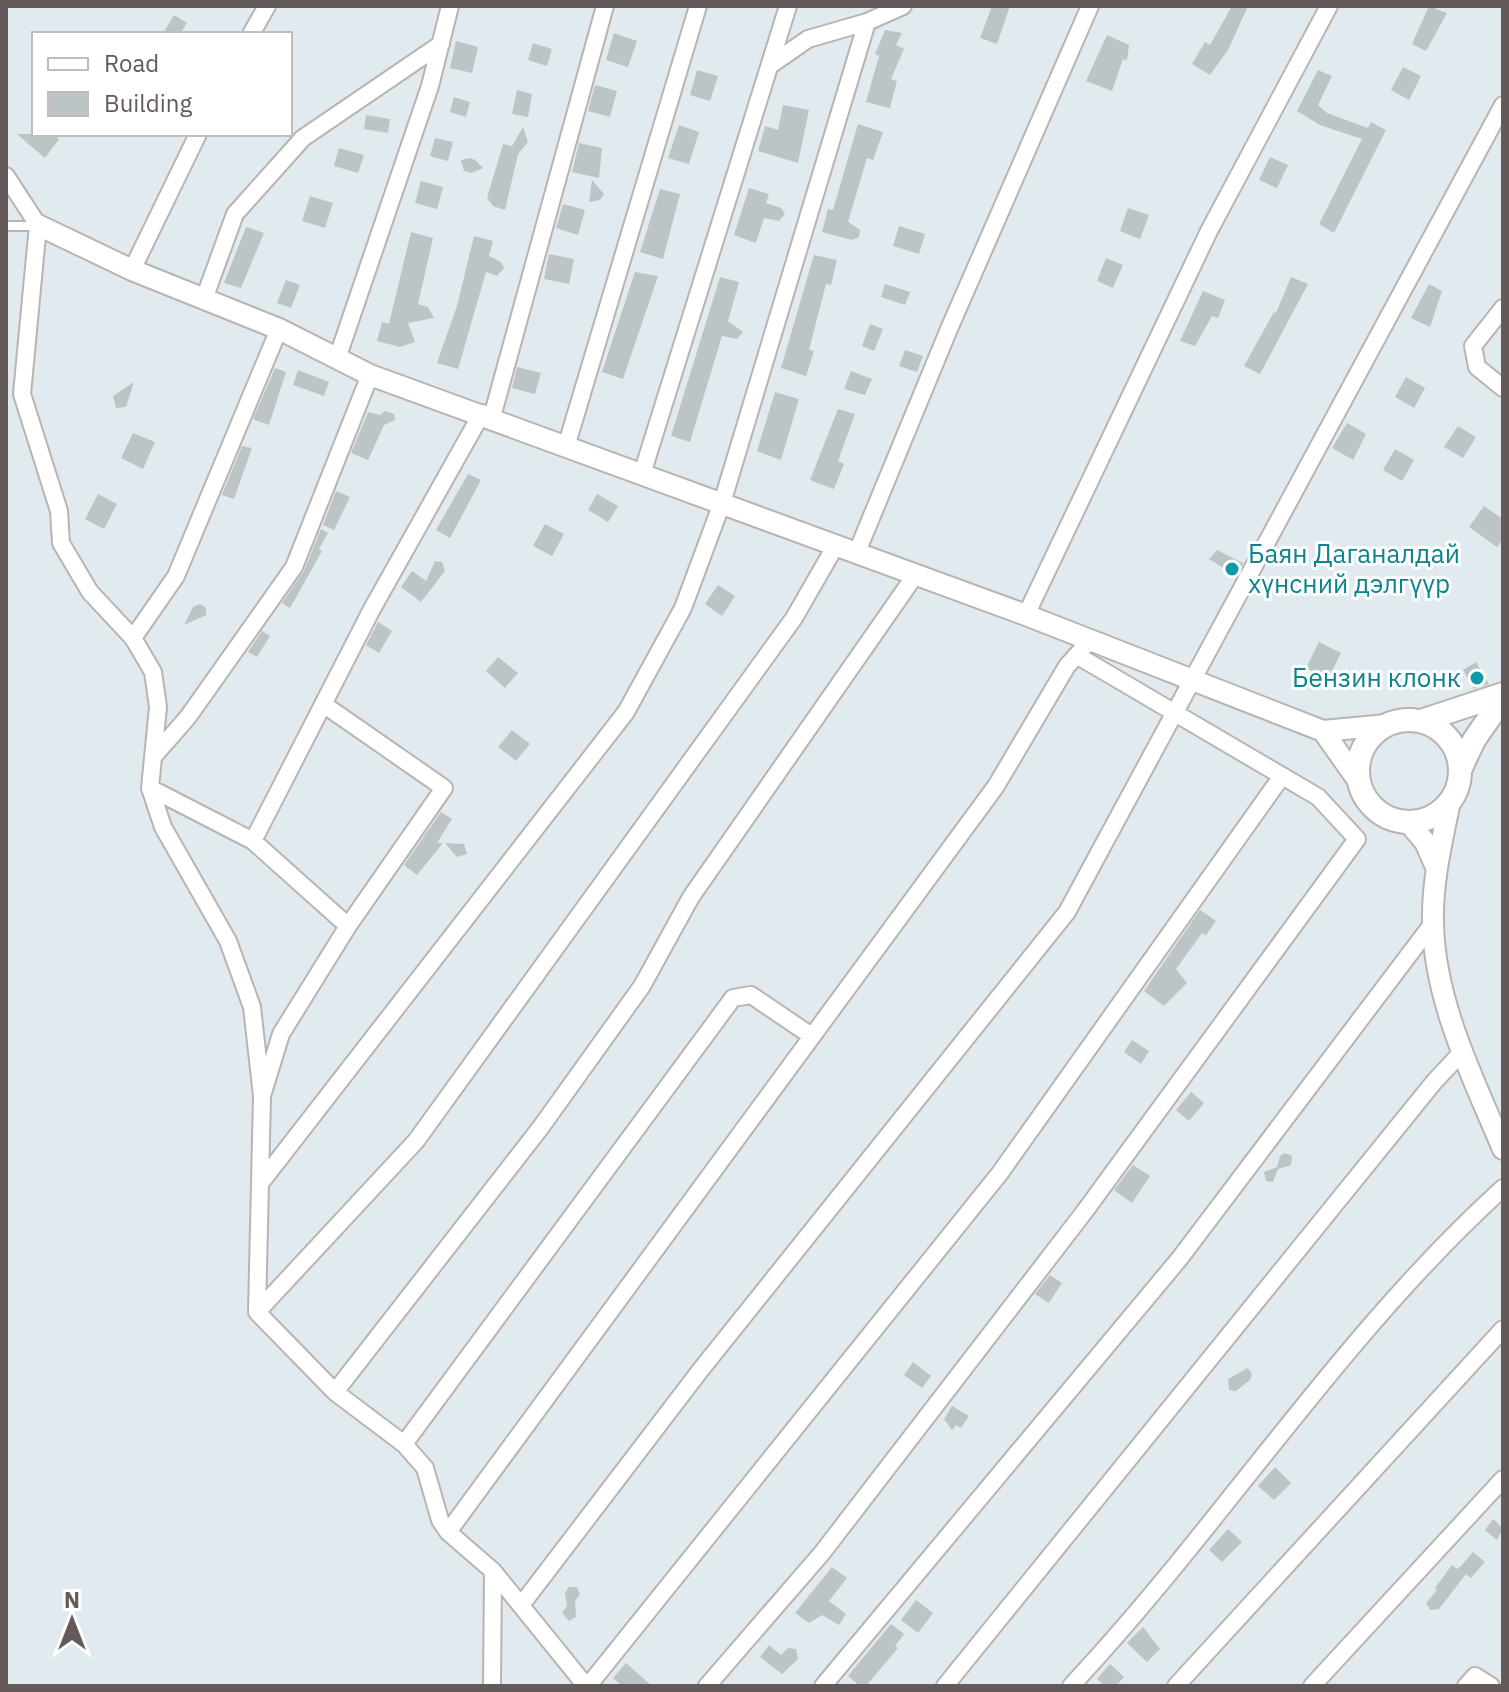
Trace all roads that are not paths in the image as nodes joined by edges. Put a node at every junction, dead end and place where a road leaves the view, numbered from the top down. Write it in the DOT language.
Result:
graph roads {
  1 [pos="267,6"];
  2 [pos="450,6"];
  3 [pos="605,6"];
  4 [pos="698,6"];
  5 [pos="788,6"];
  6 [pos="903,6"];
  7 [pos="1090,6"];
  8 [pos="1329,6"];
  9 [pos="867,22"];
  10 [pos="252,32"];
  11 [pos="441,44"];
  12 [pos="772,64"];
  13 [pos="1503,105"];
  14 [pos="197,136"];
  15 [pos="6,176"];
  16 [pos="38,225"];
  17 [pos="6,226"];
  18 [pos="132,270"];
  19 [pos="204,299"];
  20 [pos="1503,308"];
  21 [pos="279,329"];
  22 [pos="337,359"];
  23 [pos="370,375"];
  24 [pos="1503,388"];
  25 [pos="487,415"];
  26 [pos="566,447"];
  27 [pos="642,474"];
  28 [pos="722,503"];
  29 [pos="836,545"];
  30 [pos="857,552"];
  31 [pos="916,574"];
  32 [pos="1026,615"];
  33 [pos="133,638"];
  34 [pos="1083,648"];
  35 [pos="1191,682"];
  36 [pos="1503,696"];
  37 [pos="323,704"];
  38 [pos="1175,715"];
  39 [pos="1421,721"];
  40 [pos="1387,725"];
  41 [pos="1323,731"];
  42 [pos="153,757"];
  43 [pos="1460,770"];
  44 [pos="1282,776"];
  45 [pos="1359,782"];
  46 [pos="150,788"];
  47 [pos="1450,801"];
  48 [pos="1408,822"];
  49 [pos="253,841"];
  50 [pos="1436,867"];
  51 [pos="1433,923"];
  52 [pos="348,926"];
  53 [pos="810,1035"];
  54 [pos="1462,1052"];
  55 [pos="262,1096"];
  56 [pos="1503,1149"];
  57 [pos="262,1181"];
  58 [pos="1503,1188"];
  59 [pos="257,1312"];
  60 [pos="1503,1329"];
  61 [pos="335,1392"];
  62 [pos="404,1444"];
  63 [pos="1503,1479"];
  64 [pos="448,1532"];
  65 [pos="493,1571"];
  66 [pos="522,1604"];
  67 [pos="492,1686"];
  68 [pos="587,1686"];
  69 [pos="707,1686"];
  70 [pos="823,1686"];
  71 [pos="945,1686"];
  72 [pos="1071,1686"];
  73 [pos="1176,1686"];
  74 [pos="1312,1686"];
  75 [pos="1466,1686"];
  76 [pos="1491,1686"];
  1 -- 10 [label="street"];
  2 -- 11 [label="street"];
  3 -- 25 [label="street"];
  4 -- 26 [label="street"];
  5 -- 12 [label="street"];
  6 -- 9 [label="street"];
  7 -- 30 [label="street"];
  8 -- 32 [label="street"];
  9 -- 12 [label="street"];
  9 -- 28 [label="street"];
  11 -- 19 [label="street"];
  11 -- 22 [label="street"];
  12 -- 27 [label="street"];
  13 -- 35 [label="street"];
  14 -- 18 [label="street"];
  15 -- 16 [label="street"];
  16 -- 17 [label="lane"];
  16 -- 18 [label="street"];
  16 -- 33 [label="street"];
  18 -- 19 [label="street"];
  19 -- 21 [label="street"];
  20 -- 24 [label="street"];
  21 -- 22 [label="street"];
  21 -- 33 [label="street"];
  22 -- 23 [label="street"];
  23 -- 25 [label="street"];
  23 -- 42 [label="street"];
  25 -- 26 [label="street"];
  25 -- 37 [label="street"];
  26 -- 27 [label="street"];
  27 -- 28 [label="street"];
  28 -- 29 [label="street"];
  28 -- 57 [label="street"];
  29 -- 30 [label="street"];
  29 -- 59 [label="street"];
  30 -- 31 [label="street"];
  31 -- 32 [label="street"];
  31 -- 61 [label="street"];
  32 -- 34 [label="street"];
  33 -- 42 [label="street"];
  34 -- 35 [label="street"];
  34 -- 38 [label="street"];
  34 -- 53 [label="street"];
  35 -- 38 [label="street"];
  35 -- 41 [label="street"];
  36 -- 39 [label="main road"];
  36 -- 43 [label="main road"];
  37 -- 49 [label="street"];
  37 -- 52 [label="street"];
  38 -- 44 [label="street"];
  38 -- 66 [label="street"];
  39 -- 40 [label="main road"];
  39 -- 43 [label="main road"];
  40 -- 41 [label="street"];
  40 -- 45 [label="main road"];
  41 -- 45 [label="street"];
  42 -- 46 [label="street"];
  43 -- 47 [label="main road"];
  44 -- 68 [label="street"];
  44 -- 69 [label="street"];
  45 -- 48 [label="main road"];
  46 -- 49 [label="street"];
  46 -- 55 [label="street"];
  47 -- 48 [label="main road"];
  47 -- 50 [label="street"];
  48 -- 50 [label="street"];
  49 -- 52 [label="street"];
  50 -- 51 [label="street"];
  51 -- 54 [label="street"];
  51 -- 70 [label="street"];
  52 -- 55 [label="street"];
  53 -- 62 [label="street"];
  53 -- 64 [label="street"];
  54 -- 56 [label="street"];
  54 -- 71 [label="street"];
  55 -- 57 [label="street"];
  57 -- 59 [label="street"];
  58 -- 72 [label="street"];
  59 -- 61 [label="street"];
  60 -- 73 [label="street"];
  61 -- 62 [label="street"];
  62 -- 64 [label="street"];
  63 -- 74 [label="street"];
  64 -- 65 [label="street"];
  65 -- 66 [label="street"];
  65 -- 67 [label="street"];
  66 -- 68 [label="street"];
  75 -- 76 [label="street"];
}
